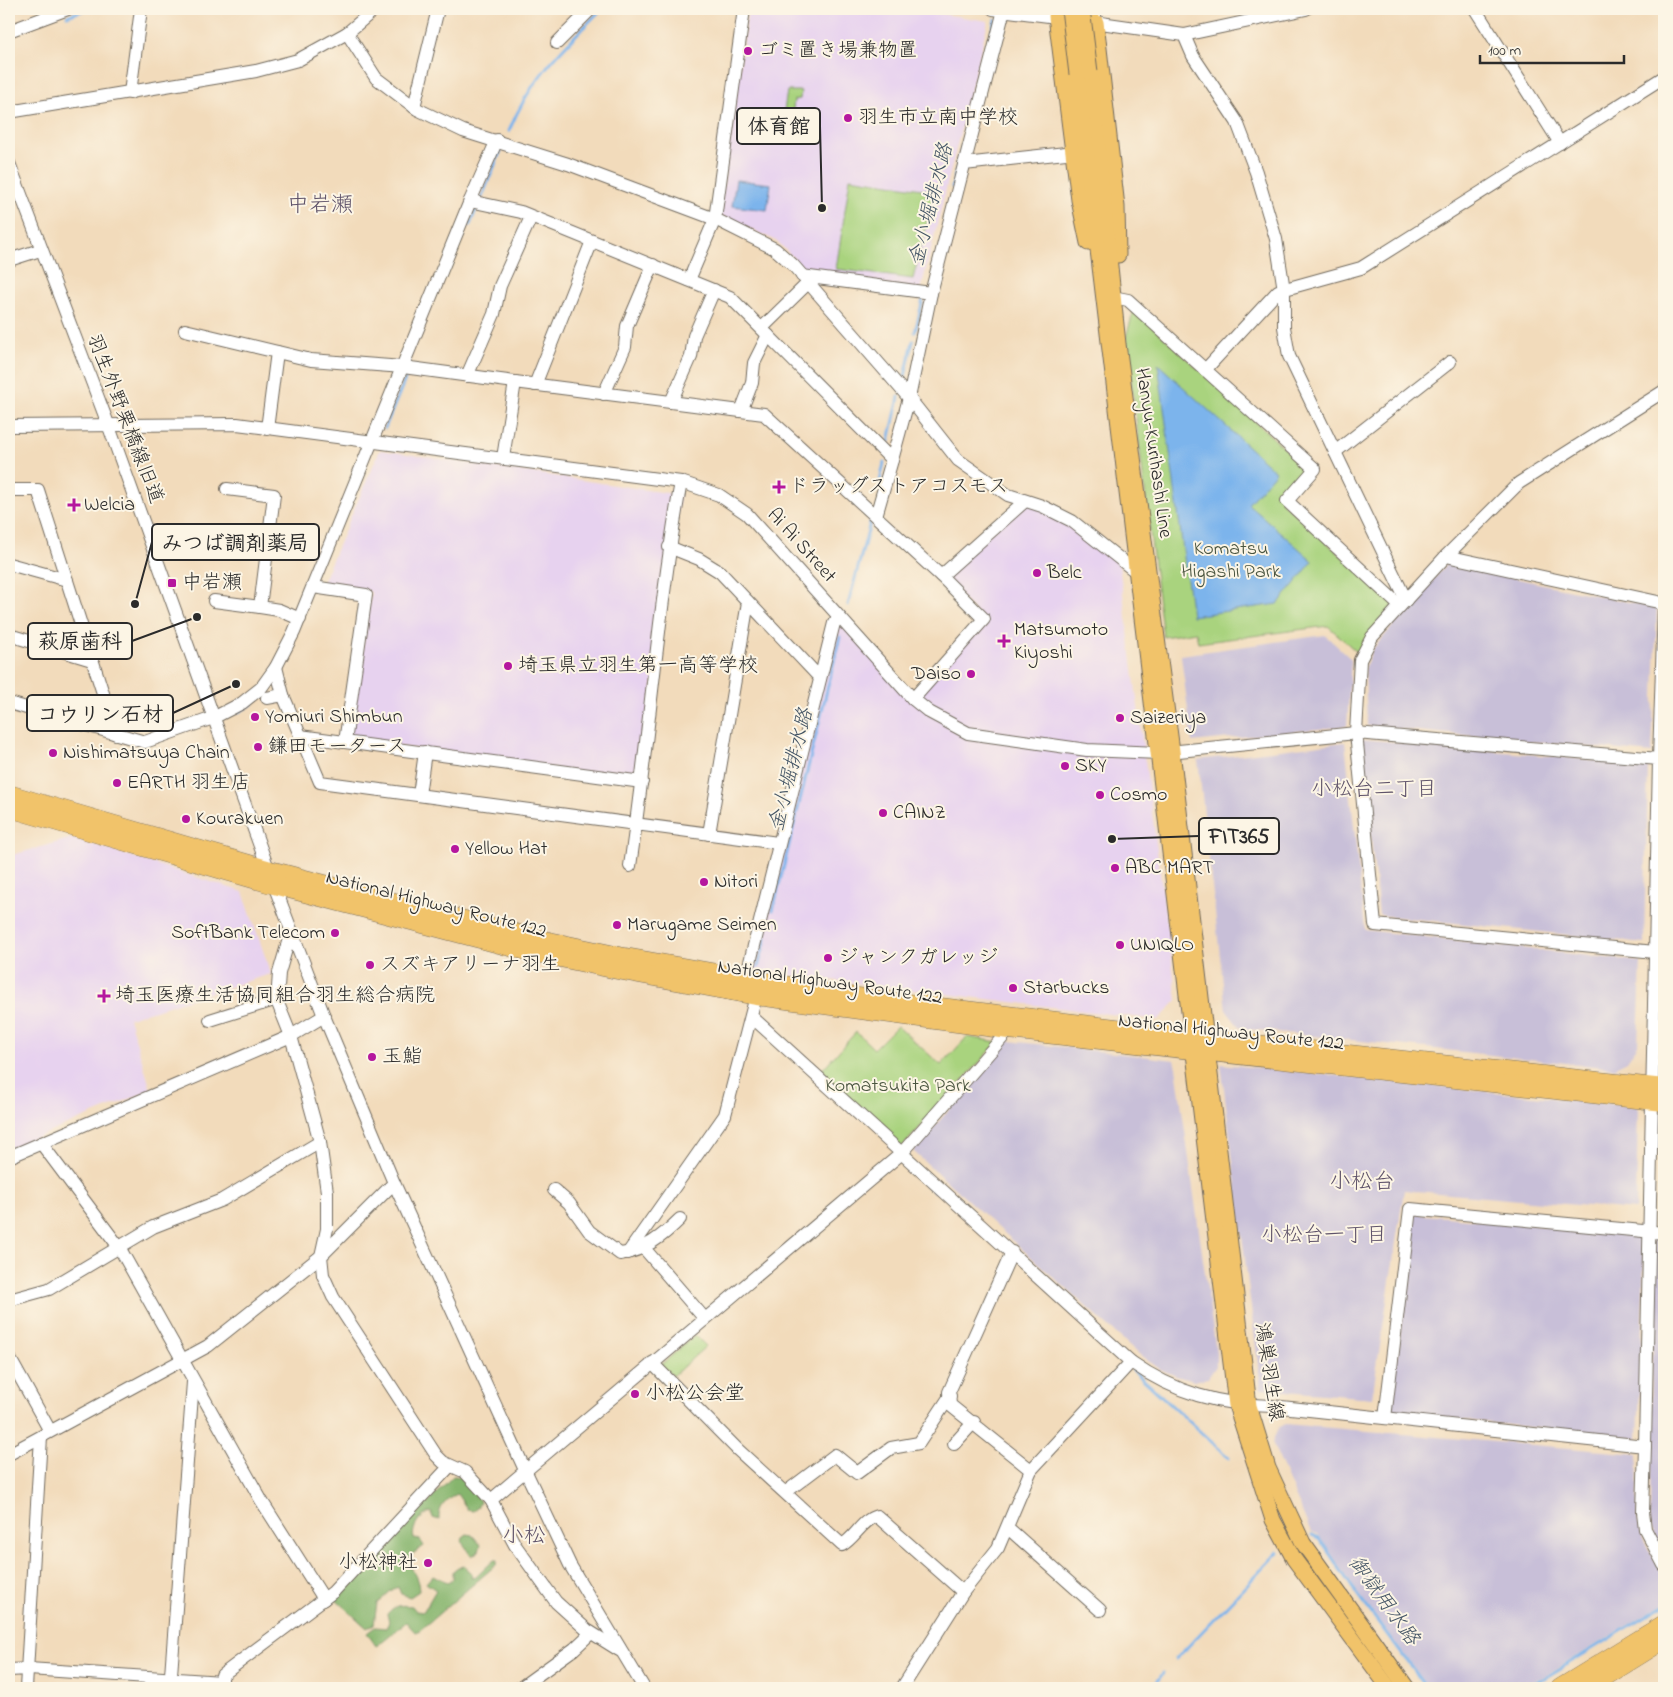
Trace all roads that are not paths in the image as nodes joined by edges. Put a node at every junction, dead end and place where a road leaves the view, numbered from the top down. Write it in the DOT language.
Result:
graph roads {
  1 [pos="68,9"];
  2 [pos="140,9"];
  3 [pos="375,9"];
  4 [pos="438,9"];
  5 [pos="591,9"];
  6 [pos="744,9"];
  7 [pos="998,9"];
  8 [pos="1082,9"];
  9 [pos="1306,9"];
  10 [pos="1475,9"];
  11 [pos="1060,11"];
  12 [pos="33,15"];
  13 [pos="1095,16"];
  14 [pos="9,31"];
  15 [pos="347,33"];
  16 [pos="1184,35"];
  17 [pos="558,43"];
  18 [pos="1084,73"];
  19 [pos="1664,77"];
  20 [pos="130,93"];
  21 [pos="414,107"];
  22 [pos="9,112"];
  23 [pos="498,140"];
  24 [pos="1560,143"];
  25 [pos="1066,153"];
  26 [pos="9,163"];
  27 [pos="964,164"];
  28 [pos="11,180"];
  29 [pos="470,201"];
  30 [pos="531,217"];
  31 [pos="715,219"];
  32 [pos="592,241"];
  33 [pos="40,250"];
  34 [pos="9,260"];
  35 [pos="653,266"];
  36 [pos="805,279"];
  37 [pos="689,280"];
  38 [pos="714,290"];
  39 [pos="1284,290"];
  40 [pos="931,293"];
  41 [pos="1118,298"];
  42 [pos="185,330"];
  43 [pos="765,332"];
  44 [pos="1114,347"];
  45 [pos="277,352"];
  46 [pos="1450,362"];
  47 [pos="403,368"];
  48 [pos="1205,370"];
  49 [pos="468,376"];
  50 [pos="515,382"];
  51 [pos="535,385"];
  52 [pos="1664,391"];
  53 [pos="604,394"];
  54 [pos="909,398"];
  55 [pos="671,402"];
  56 [pos="741,411"];
  57 [pos="108,424"];
  58 [pos="9,426"];
  59 [pos="267,429"];
  60 [pos="372,441"];
  61 [pos="1335,452"];
  62 [pos="503,458"];
  63 [pos="892,460"];
  64 [pos="681,482"];
  65 [pos="228,489"];
  66 [pos="9,490"];
  67 [pos="1025,501"];
  68 [pos="876,516"];
  69 [pos="669,547"];
  70 [pos="1446,556"];
  71 [pos="9,564"];
  72 [pos="1135,571"];
  73 [pos="941,576"];
  74 [pos="67,580"];
  75 [pos="313,587"];
  76 [pos="214,601"];
  77 [pos="748,602"];
  78 [pos="1403,603"];
  79 [pos="260,607"];
  80 [pos="839,617"];
  81 [pos="300,619"];
  82 [pos="9,635"];
  83 [pos="92,660"];
  84 [pos="276,667"];
  85 [pos="820,678"];
  86 [pos="283,695"];
  87 [pos="267,698"];
  88 [pos="913,699"];
  89 [pos="9,703"];
  90 [pos="213,718"];
  91 [pos="1356,733"];
  92 [pos="116,734"];
  93 [pos="300,736"];
  94 [pos="344,742"];
  95 [pos="425,752"];
  96 [pos="1166,752"];
  97 [pos="1659,759"];
  98 [pos="642,782"];
  99 [pos="9,794"];
  100 [pos="419,795"];
  101 [pos="9,808"];
  102 [pos="636,824"];
  103 [pos="710,834"];
  104 [pos="778,843"];
  105 [pos="630,866"];
  106 [pos="272,877"];
  107 [pos="291,932"];
  108 [pos="1655,952"];
  109 [pos="746,978"];
  110 [pos="756,996"];
  111 [pos="278,999"];
  112 [pos="324,1016"];
  113 [pos="752,1017"];
  114 [pos="210,1020"];
  115 [pos="1009,1030"];
  116 [pos="292,1036"];
  117 [pos="1199,1043"];
  118 [pos="1658,1094"];
  119 [pos="320,1142"];
  120 [pos="41,1143"];
  121 [pos="902,1153"];
  122 [pos="9,1157"];
  123 [pos="394,1183"];
  124 [pos="554,1190"];
  125 [pos="680,1219"];
  126 [pos="1650,1232"];
  127 [pos="1664,1233"];
  128 [pos="118,1247"];
  129 [pos="643,1247"];
  130 [pos="1012,1252"];
  131 [pos="628,1253"];
  132 [pos="321,1256"];
  133 [pos="9,1300"];
  134 [pos="705,1318"];
  135 [pos="9,1357"];
  136 [pos="182,1360"];
  137 [pos="1131,1362"];
  138 [pos="652,1363"];
  139 [pos="193,1382"];
  140 [pos="950,1396"];
  141 [pos="1243,1405"];
  142 [pos="1385,1418"];
  143 [pos="974,1422"];
  144 [pos="46,1434"];
  145 [pos="954,1444"];
  146 [pos="1645,1446"];
  147 [pos="9,1454"];
  148 [pos="450,1466"];
  149 [pos="525,1470"];
  150 [pos="1031,1470"];
  151 [pos="786,1492"];
  152 [pos="491,1500"];
  153 [pos="1008,1528"];
  154 [pos="1664,1565"];
  155 [pos="963,1592"];
  156 [pos="324,1599"];
  157 [pos="1100,1610"];
  158 [pos="1664,1624"];
  159 [pos="591,1632"];
  160 [pos="1664,1640"];
  161 [pos="621,1651"];
  162 [pos="29,1669"];
  163 [pos="9,1670"];
  164 [pos="170,1683"];
  165 [pos="222,1685"];
  166 [pos="26,1688"];
  167 [pos="520,1688"];
  168 [pos="644,1688"];
  169 [pos="902,1688"];
  170 [pos="1389,1688"];
  171 [pos="1407,1688"];
  172 [pos="1560,1688"];
  173 [pos="1587,1688"];
  1 -- 12 [label="street"];
  2 -- 20 [label="street"];
  3 -- 15 [label="street"];
  4 -- 21 [label="street"];
  5 -- 17 [label="street"];
  6 -- 31 [label="street"];
  7 -- 11 [label="street"];
  7 -- 27 [label="street"];
  8 -- 18 [label="main road, Hanyu-Kurihashi Line, bridge"];
  9 -- 16 [label="street"];
  10 -- 24 [label="street"];
  11 -- 13 [label="street"];
  11 -- 18 [label="main road, Hanyu-Kurihashi Line, bridge"];
  11 -- 44 [label="main road"];
  12 -- 14 [label="street"];
  13 -- 16 [label="street"];
  13 -- 41 [label="main road"];
  15 -- 20 [label="street"];
  15 -- 21 [label="street"];
  16 -- 39 [label="street"];
  18 -- 44 [label="main road, Hanyu-Kurihashi Line"];
  19 -- 24 [label="street"];
  20 -- 22 [label="street"];
  21 -- 23 [label="street"];
  23 -- 29 [label="street"];
  23 -- 31 [label="street"];
  24 -- 39 [label="street"];
  25 -- 27 [label="street"];
  26 -- 28 [label="street, 羽生外野栗橋線旧道"];
  27 -- 40 [label="street"];
  28 -- 33 [label="street, 羽生外野栗橋線旧道"];
  29 -- 30 [label="street"];
  29 -- 47 [label="street"];
  30 -- 32 [label="street"];
  30 -- 49 [label="street"];
  31 -- 36 [label="street"];
  31 -- 37 [label="street"];
  32 -- 35 [label="street"];
  32 -- 51 [label="street"];
  33 -- 34 [label="street"];
  33 -- 57 [label="street, 羽生外野栗橋線旧道"];
  35 -- 37 [label="street"];
  35 -- 53 [label="street"];
  36 -- 40 [label="street"];
  36 -- 43 [label="street"];
  36 -- 54 [label="street"];
  37 -- 38 [label="street"];
  38 -- 43 [label="street"];
  38 -- 55 [label="street"];
  39 -- 48 [label="street"];
  39 -- 61 [label="street"];
  40 -- 54 [label="street"];
  41 -- 44 [label="main road"];
  41 -- 48 [label="street"];
  42 -- 45 [label="street"];
  43 -- 56 [label="street"];
  43 -- 63 [label="street"];
  44 -- 72 [label="main road, Hanyu-Kurihashi Line"];
  44 -- 96 [label="main road, Hanyu-Kurihashi Line"];
  45 -- 47 [label="street"];
  45 -- 59 [label="street"];
  46 -- 61 [label="street"];
  47 -- 49 [label="street"];
  47 -- 60 [label="street"];
  48 -- 78 [label="street"];
  49 -- 50 [label="street"];
  50 -- 51 [label="street"];
  50 -- 62 [label="street"];
  51 -- 53 [label="street"];
  52 -- 70 [label="street"];
  53 -- 55 [label="street"];
  54 -- 63 [label="street"];
  54 -- 67 [label="street"];
  55 -- 56 [label="street"];
  56 -- 68 [label="street"];
  57 -- 58 [label="street, Ai Ai Street"];
  57 -- 59 [label="street, Ai Ai Street"];
  57 -- 90 [label="street, 羽生外野栗橋線旧道"];
  59 -- 60 [label="street, Ai Ai Street"];
  60 -- 62 [label="street, Ai Ai Street"];
  60 -- 75 [label="street"];
  61 -- 78 [label="street"];
  62 -- 64 [label="street, Ai Ai Street"];
  63 -- 68 [label="street"];
  64 -- 69 [label="street"];
  64 -- 80 [label="street, Ai Ai Street"];
  65 -- 79 [label="street"];
  66 -- 74 [label="street"];
  67 -- 72 [label="street"];
  67 -- 73 [label="street"];
  68 -- 73 [label="street"];
  69 -- 77 [label="street"];
  69 -- 98 [label="street"];
  70 -- 78 [label="street"];
  70 -- 97 [label="street"];
  71 -- 74 [label="street"];
  72 -- 96 [label="main road, Hanyu-Kurihashi Line"];
  73 -- 88 [label="street"];
  74 -- 83 [label="street"];
  75 -- 81 [label="street"];
  75 -- 94 [label="street"];
  76 -- 79 [label="street"];
  77 -- 85 [label="street"];
  77 -- 103 [label="street"];
  78 -- 91 [label="street"];
  79 -- 81 [label="street"];
  80 -- 85 [label="street"];
  80 -- 88 [label="street, Ai Ai Street"];
  81 -- 84 [label="street"];
  82 -- 83 [label="street"];
  83 -- 92 [label="street"];
  84 -- 86 [label="street"];
  84 -- 90 [label="street"];
  85 -- 104 [label="street"];
  86 -- 87 [label="street"];
  86 -- 93 [label="street"];
  88 -- 96 [label="street, Ai Ai Street"];
  89 -- 92 [label="street"];
  90 -- 92 [label="street"];
  90 -- 106 [label="street, 羽生外野栗橋線旧道"];
  91 -- 96 [label="street, Ai Ai Street"];
  91 -- 97 [label="street, Ai Ai Street"];
  91 -- 108 [label="street"];
  93 -- 94 [label="street"];
  93 -- 100 [label="street"];
  94 -- 95 [label="street"];
  95 -- 98 [label="street"];
  95 -- 100 [label="street"];
  96 -- 117 [label="main road, Hanyu-Kurihashi Line"];
  97 -- 108 [label="street"];
  98 -- 102 [label="street"];
  99 -- 106 [label="highway, National Highway Route 122"];
  100 -- 102 [label="street"];
  101 -- 106 [label="highway, National Highway Route 122"];
  102 -- 103 [label="street"];
  102 -- 105 [label="street"];
  103 -- 104 [label="street"];
  104 -- 109 [label="street"];
  106 -- 107 [label="street, 羽生外野栗橋線旧道"];
  106 -- 109 [label="highway, National Highway Route 122"];
  106 -- 110 [label="highway, National Highway Route 122"];
  107 -- 111 [label="street"];
  107 -- 112 [label="street, 羽生外野栗橋線旧道"];
  108 -- 118 [label="street"];
  109 -- 117 [label="highway, National Highway Route 122"];
  110 -- 113 [label="street"];
  110 -- 115 [label="highway, National Highway Route 122"];
  111 -- 114 [label="street"];
  111 -- 116 [label="street"];
  112 -- 116 [label="street"];
  112 -- 123 [label="street, 羽生外野栗橋線旧道"];
  113 -- 121 [label="street"];
  113 -- 131 [label="street"];
  115 -- 117 [label="highway, National Highway Route 122"];
  115 -- 121 [label="street"];
  116 -- 119 [label="street"];
  116 -- 120 [label="street"];
  117 -- 118 [label="highway, National Highway Route 122"];
  117 -- 141 [label="main road, 鴻巣羽生線"];
  118 -- 126 [label="street"];
  119 -- 128 [label="street"];
  119 -- 132 [label="street"];
  120 -- 122 [label="street"];
  120 -- 128 [label="street"];
  121 -- 130 [label="street"];
  121 -- 134 [label="street"];
  123 -- 132 [label="street"];
  123 -- 149 [label="street, 羽生外野栗橋線旧道"];
  124 -- 131 [label="street"];
  125 -- 129 [label="street"];
  126 -- 127 [label="street"];
  126 -- 142 [label="street"];
  126 -- 146 [label="street"];
  128 -- 133 [label="street"];
  128 -- 136 [label="street"];
  129 -- 131 [label="street"];
  129 -- 134 [label="street"];
  130 -- 137 [label="street"];
  130 -- 140 [label="street"];
  132 -- 136 [label="street"];
  132 -- 148 [label="street"];
  134 -- 138 [label="street"];
  135 -- 144 [label="street"];
  136 -- 139 [label="street"];
  136 -- 144 [label="street"];
  137 -- 141 [label="street"];
  137 -- 150 [label="street"];
  138 -- 149 [label="street"];
  138 -- 151 [label="street"];
  139 -- 156 [label="street"];
  139 -- 164 [label="street"];
  140 -- 143 [label="street"];
  140 -- 151 [label="street"];
  141 -- 142 [label="street"];
  141 -- 170 [label="main road, 鴻巣羽生線"];
  141 -- 171 [label="main road, 鴻巣羽生線"];
  142 -- 146 [label="street"];
  143 -- 145 [label="street"];
  143 -- 150 [label="street"];
  144 -- 147 [label="street"];
  144 -- 162 [label="street"];
  146 -- 154 [label="street"];
  148 -- 152 [label="street"];
  148 -- 156 [label="street"];
  149 -- 152 [label="street"];
  149 -- 161 [label="street, 羽生外野栗橋線旧道"];
  150 -- 153 [label="street"];
  151 -- 155 [label="street"];
  152 -- 159 [label="street"];
  153 -- 155 [label="street"];
  153 -- 157 [label="street"];
  155 -- 169 [label="street"];
  156 -- 165 [label="street"];
  158 -- 172 [label="highway"];
  159 -- 161 [label="street"];
  159 -- 167 [label="street"];
  160 -- 173 [label="highway"];
  161 -- 168 [label="street, 羽生外野栗橋線旧道"];
  162 -- 163 [label="street"];
  162 -- 164 [label="street"];
  162 -- 166 [label="street"];
  164 -- 165 [label="street"];
}
